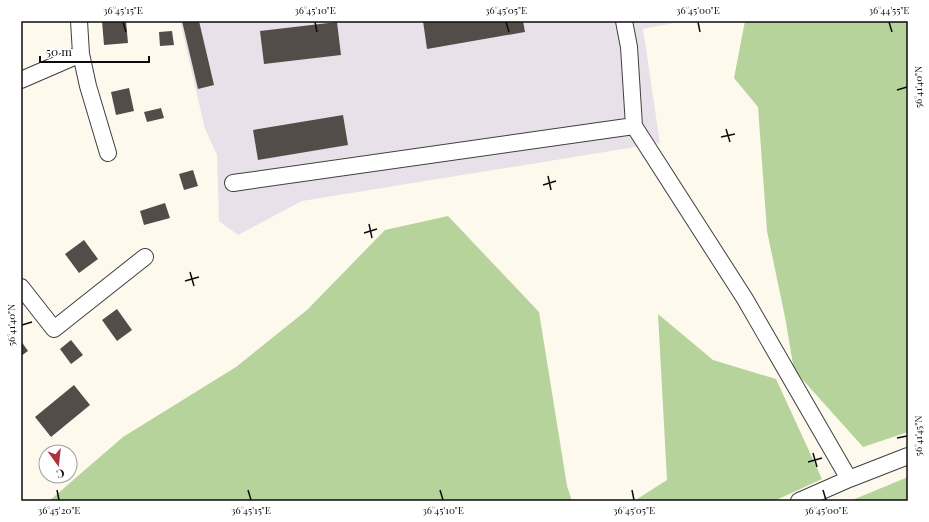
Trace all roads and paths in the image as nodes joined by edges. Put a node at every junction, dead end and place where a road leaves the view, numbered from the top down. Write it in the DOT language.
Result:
graph roads {
  1 [pos="79,21"];
  2 [pos="624,21"];
  3 [pos="81,54"];
  4 [pos="21,80"];
  5 [pos="634,126"];
  6 [pos="108,153"];
  7 [pos="233,183"];
  8 [pos="145,257"];
  9 [pos="21,288"];
  10 [pos="908,456"];
  11 [pos="849,479"];
  12 [pos="799,501"];
  1 -- 3 [label="street"];
  2 -- 5 [label="street"];
  3 -- 4 [label="street"];
  3 -- 6 [label="street"];
  5 -- 7 [label="street"];
  5 -- 11 [label="street"];
  8 -- 9 [label="street"];
  10 -- 11 [label="street"];
  11 -- 12 [label="street"];
}
